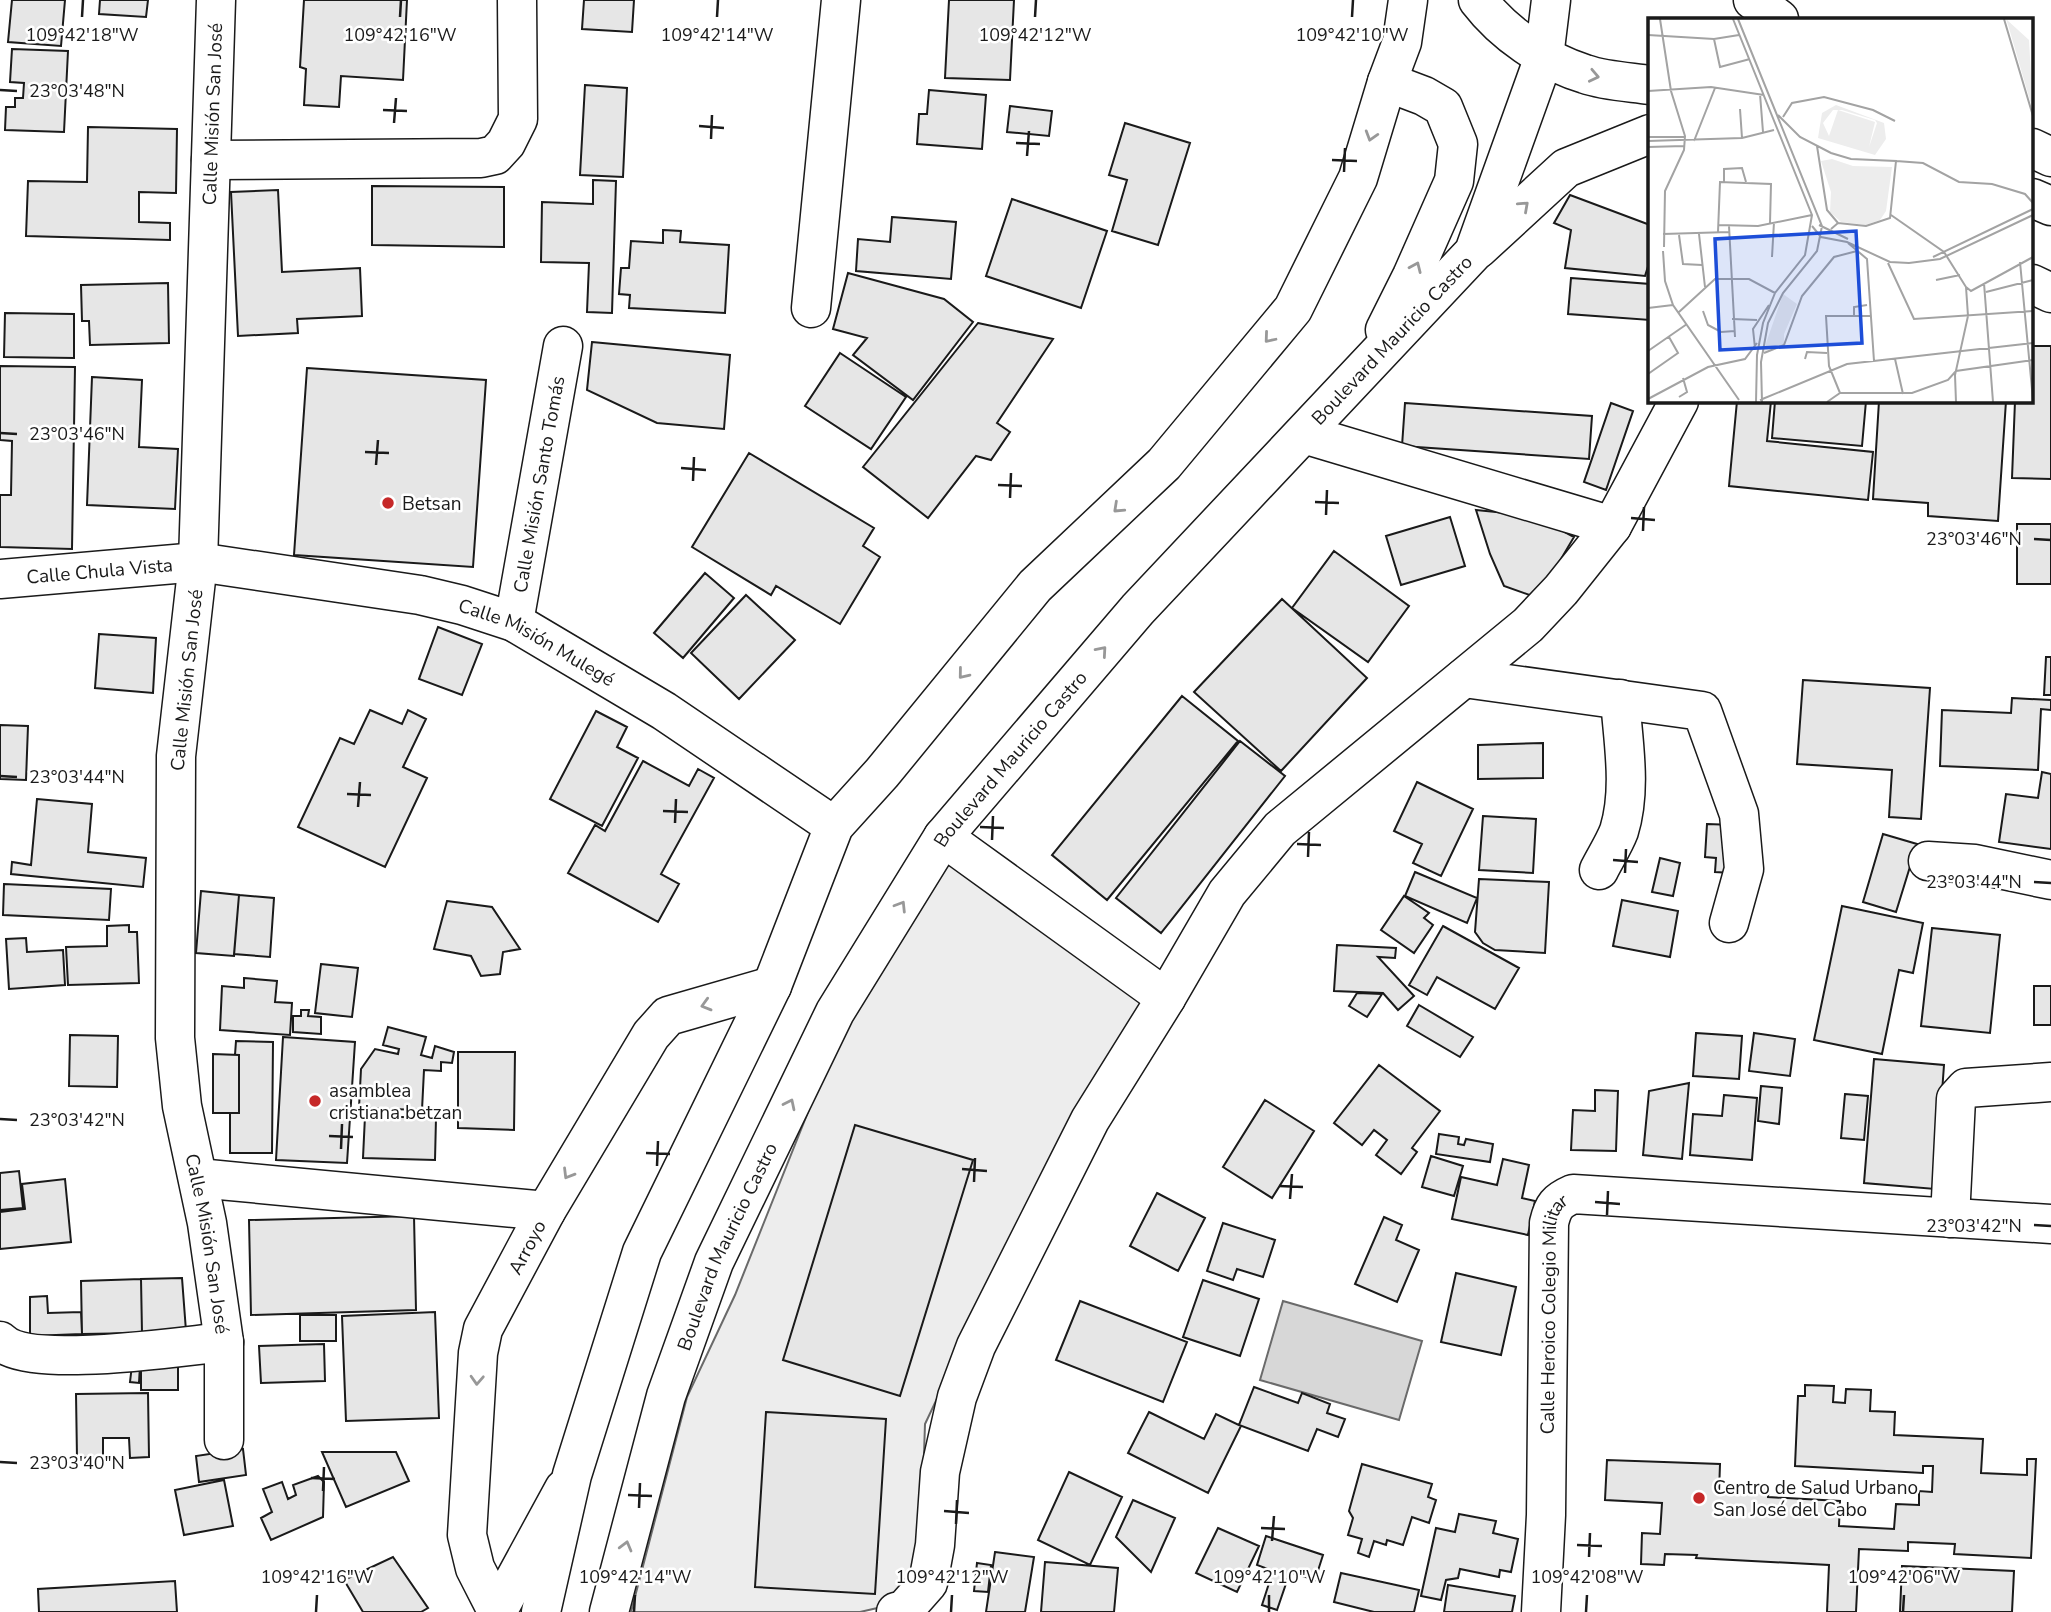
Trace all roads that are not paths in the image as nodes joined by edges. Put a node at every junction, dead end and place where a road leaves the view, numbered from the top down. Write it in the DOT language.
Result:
graph roads {
  1 [pos="216,0"];
  2 [pos="517,0"];
  3 [pos="841,0"];
  4 [pos="1408,0"];
  5 [pos="1478,0"];
  6 [pos="1551,0"];
  7 [pos="1753,0"];
  8 [pos="1778,18"];
  9 [pos="1544,57"];
  10 [pos="1387,82"];
  11 [pos="1648,85"];
  12 [pos="1648,135"];
  13 [pos="2034,149"];
  14 [pos="2051,157"];
  15 [pos="211,160"];
  16 [pos="2034,199"];
  17 [pos="2051,206"];
  18 [pos="1474,252"];
  19 [pos="811,308"];
  20 [pos="563,346"];
  21 [pos="1363,372"];
  22 [pos="1678,402"];
  23 [pos="1304,434"];
  24 [pos="1612,526"];
  25 [pos="198,562"];
  26 [pos="0,579"];
  27 [pos="514,622"];
  28 [pos="1464,678"];
  29 [pos="1620,699"];
  30 [pos="834,826"];
  31 [pos="943,837"];
  32 [pos="1928,861"];
  33 [pos="1599,870"];
  34 [pos="2051,880"];
  35 [pos="1728,923"];
  36 [pos="772,986"];
  37 [pos="1166,998"];
  38 [pos="2051,1082"];
  39 [pos="198,1178"];
  40 [pos="546,1212"];
  41 [pos="1950,1218"];
  42 [pos="2051,1224"];
  43 [pos="0,1341"];
  44 [pos="224,1342"];
  45 [pos="224,1440"];
  46 [pos="572,1475"];
  47 [pos="497,1611"];
  48 [pos="541,1612"];
  49 [pos="609,1612"];
  50 [pos="896,1612"];
  51 [pos="1541,1612"];
  1 -- 15 [label="street, Calle Misión San José"];
  2 -- 15 [label="street"];
  3 -- 19 [label="street"];
  4 -- 10 [label="street"];
  5 -- 9 [label="street"];
  6 -- 9 [label="street, Boulevard Mauricio Castro"];
  7 -- 8 [label="street"];
  9 -- 11 [label="street, one-way"];
  9 -- 18 [label="street, Boulevard Mauricio Castro"];
  21 -- 10 [label="street, one-way"];
  10 -- 30 [label="street, one-way"];
  18 -- 12 [label="street, one-way"];
  13 -- 14 [label="street"];
  15 -- 25 [label="street, Calle Misión San José"];
  16 -- 17 [label="street"];
  18 -- 21 [label="street, Boulevard Mauricio Castro"];
  20 -- 27 [label="street, Calle Misión Santo Tomás"];
  21 -- 23 [label="street, Boulevard Mauricio Castro"];
  22 -- 24 [label="street"];
  23 -- 24 [label="street"];
  31 -- 23 [label="street, Boulevard Mauricio Castro, one-way"];
  24 -- 28 [label="street"];
  25 -- 26 [label="street, Calle Chula Vista"];
  25 -- 27 [label="street, Calle Misión Mulegé"];
  25 -- 39 [label="street, Calle Misión San José"];
  27 -- 30 [label="street, Calle Misión Mulegé"];
  28 -- 29 [label="street"];
  28 -- 37 [label="street"];
  29 -- 33 [label="street"];
  29 -- 35 [label="street"];
  30 -- 36 [label="street"];
  31 -- 37 [label="street"];
  49 -- 31 [label="street, Boulevard Mauricio Castro, one-way"];
  32 -- 34 [label="street"];
  36 -- 40 [label="street, Arroyo, one-way"];
  36 -- 46 [label="street"];
  37 -- 50 [label="street"];
  38 -- 41 [label="street"];
  39 -- 40 [label="street"];
  39 -- 44 [label="street, Calle Misión San José"];
  40 -- 47 [label="street, Arroyo, one-way"];
  41 -- 42 [label="street, Calle Heroico Colegio Militar"];
  41 -- 51 [label="street, Calle Heroico Colegio Militar"];
  43 -- 44 [label="street"];
  44 -- 45 [label="street, Calle Misión San José"];
  46 -- 47 [label="street"];
  46 -- 48 [label="street"];
}
